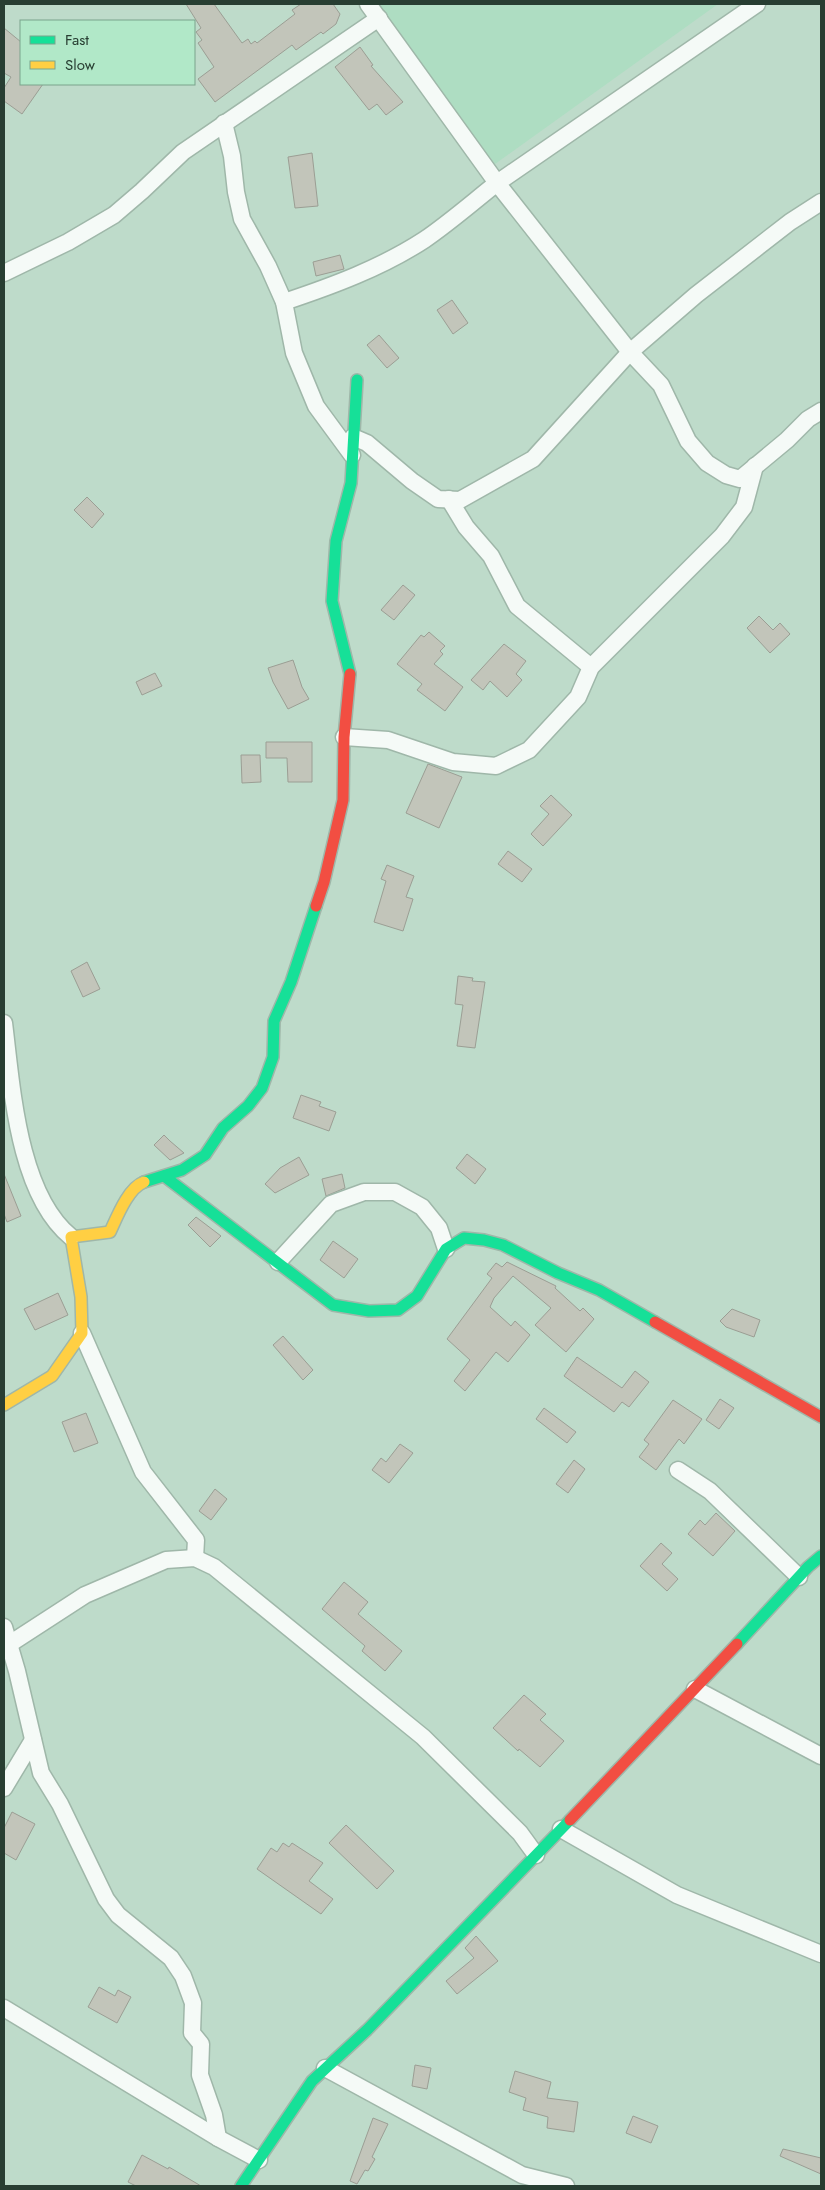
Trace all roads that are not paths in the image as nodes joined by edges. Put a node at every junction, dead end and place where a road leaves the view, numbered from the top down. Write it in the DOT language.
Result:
graph roads {
  1 [pos="368,4"];
  2 [pos="757,4"];
  3 [pos="379,18"];
  4 [pos="224,123"];
  5 [pos="497,183"];
  6 [pos="821,202"];
  7 [pos="4,273"];
  8 [pos="284,302"];
  9 [pos="630,352"];
  10 [pos="357,380"];
  11 [pos="821,411"];
  12 [pos="353,437"];
  13 [pos="352,455"];
  14 [pos="755,466"];
  15 [pos="449,500"];
  16 [pos="591,667"];
  17 [pos="344,737"];
  18 [pos="4,1023"];
  19 [pos="164,1176"];
  20 [pos="71,1237"];
  21 [pos="446,1249"];
  22 [pos="278,1262"];
  23 [pos="82,1333"];
  24 [pos="4,1405"];
  25 [pos="821,1417"];
  26 [pos="678,1470"];
  27 [pos="821,1556"];
  28 [pos="195,1558"];
  29 [pos="799,1577"];
  30 [pos="4,1627"];
  31 [pos="8,1645"];
  32 [pos="694,1689"];
  33 [pos="33,1740"];
  34 [pos="821,1756"];
  35 [pos="4,1788"];
  36 [pos="561,1829"];
  37 [pos="536,1855"];
  38 [pos="821,1954"];
  39 [pos="4,2008"];
  40 [pos="325,2068"];
  41 [pos="218,2138"];
  42 [pos="258,2160"];
  43 [pos="241,2186"];
  44 [pos="566,2186"];
  1 -- 3 [label="street"];
  2 -- 5 [label="street"];
  3 -- 4 [label="street"];
  3 -- 5 [label="street"];
  4 -- 7 [label="street"];
  4 -- 8 [label="street"];
  5 -- 8 [label="street"];
  5 -- 9 [label="street"];
  6 -- 9 [label="street"];
  8 -- 13 [label="street"];
  9 -- 14 [label="street"];
  9 -- 15 [label="street"];
  10 -- 12 [label="street"];
  11 -- 14 [label="street"];
  12 -- 13 [label="street"];
  12 -- 15 [label="street"];
  13 -- 17 [label="street"];
  14 -- 16 [label="street"];
  15 -- 16 [label="street"];
  16 -- 17 [label="street"];
  17 -- 19 [label="street"];
  18 -- 20 [label="street"];
  19 -- 20 [label="street"];
  19 -- 22 [label="street"];
  20 -- 23 [label="street"];
  21 -- 22 [label="street"];
  21 -- 22 [label="street"];
  21 -- 25 [label="street"];
  23 -- 24 [label="street"];
  23 -- 28 [label="street"];
  26 -- 29 [label="street"];
  27 -- 29 [label="street"];
  28 -- 31 [label="street"];
  28 -- 37 [label="street"];
  29 -- 32 [label="street"];
  30 -- 31 [label="street"];
  31 -- 33 [label="street"];
  32 -- 34 [label="street"];
  32 -- 36 [label="street"];
  33 -- 35 [label="street"];
  33 -- 41 [label="street"];
  36 -- 37 [label="street"];
  36 -- 38 [label="street"];
  37 -- 40 [label="street"];
  39 -- 41 [label="street"];
  40 -- 42 [label="street"];
  40 -- 44 [label="street"];
  41 -- 42 [label="street"];
  42 -- 43 [label="street"];
}
